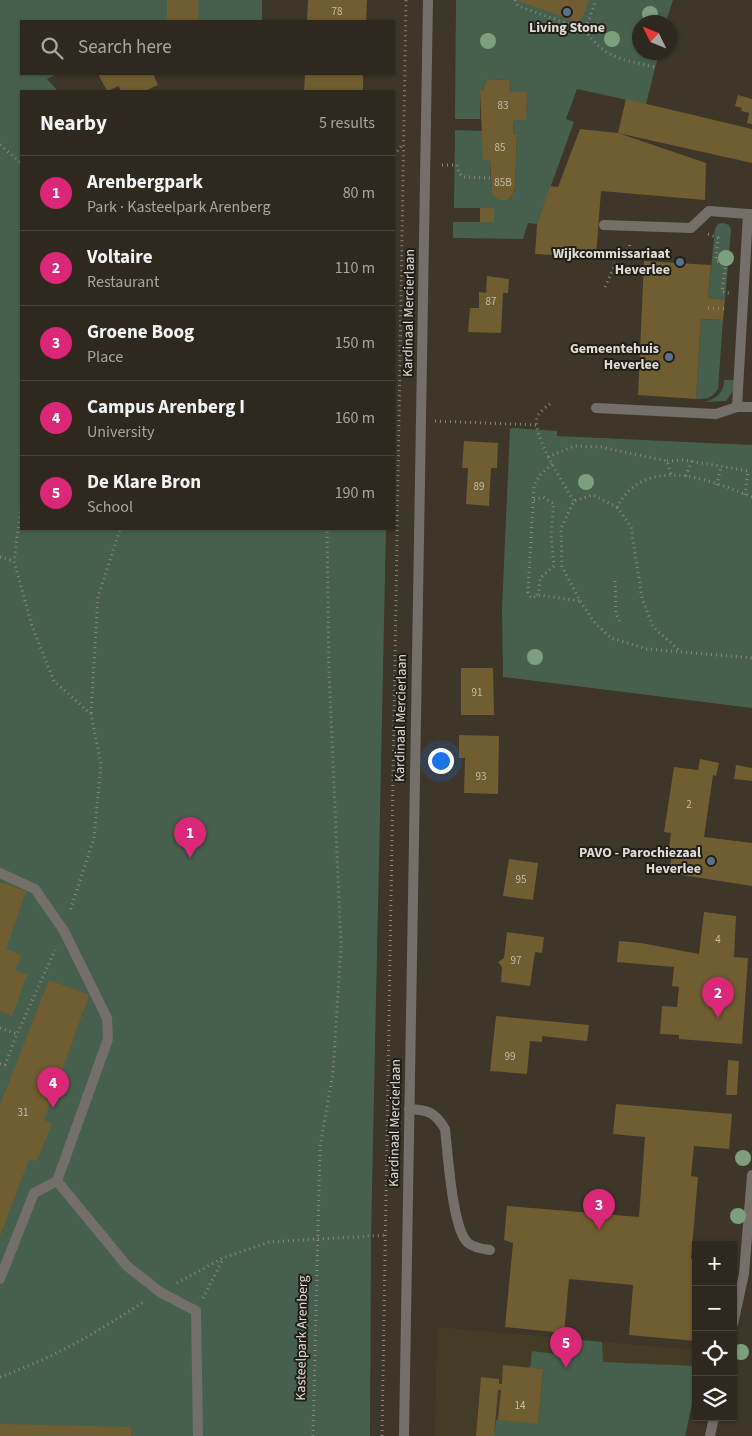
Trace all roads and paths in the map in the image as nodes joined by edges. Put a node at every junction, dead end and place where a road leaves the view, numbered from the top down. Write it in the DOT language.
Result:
graph roads {
  1 [pos="406,0"];
  2 [pos="428,0"];
  3 [pos="515,0"];
  4 [pos="596,0"];
  5 [pos="585,30"];
  6 [pos="654,67"];
  7 [pos="404,143"];
  8 [pos="0,144"];
  9 [pos="395,154"];
  10 [pos="20,162"];
  11 [pos="442,165"];
  12 [pos="491,178"];
  13 [pos="750,214"];
  14 [pos="604,225"];
  15 [pos="691,228"];
  16 [pos="629,256"];
  17 [pos="605,287"];
  18 [pos="744,294"];
  19 [pos="708,308"];
  20 [pos="727,309"];
  21 [pos="550,404"];
  22 [pos="737,407"];
  23 [pos="752,407"];
  24 [pos="596,408"];
  25 [pos="420,420"];
  26 [pos="537,425"];
  27 [pos="548,457"];
  28 [pos="667,461"];
  29 [pos="692,461"];
  30 [pos="552,464"];
  31 [pos="721,466"];
  32 [pos="671,474"];
  33 [pos="686,476"];
  34 [pos="717,485"];
  35 [pos="745,494"];
  36 [pos="752,497"];
  37 [pos="534,500"];
  38 [pos="574,501"];
  39 [pos="617,507"];
  40 [pos="20,515"];
  41 [pos="120,530"];
  42 [pos="327,530"];
  43 [pos="0,557"];
  44 [pos="14,561"];
  45 [pos="615,580"];
  46 [pos="535,597"];
  47 [pos="580,601"];
  48 [pos="621,625"];
  49 [pos="680,651"];
  50 [pos="752,658"];
  51 [pos="91,714"];
  52 [pos="0,872"];
  53 [pos="64,931"];
  54 [pos="0,1028"];
  55 [pos="17,1034"];
  56 [pos="0,1064"];
  57 [pos="409,1109"];
  58 [pos="752,1175"];
  59 [pos="56,1181"];
  60 [pos="386,1235"];
  61 [pos="318,1240"];
  62 [pos="490,1250"];
  63 [pos="223,1258"];
  64 [pos="748,1275"];
  65 [pos="0,1279"];
  66 [pos="160,1292"];
  67 [pos="196,1311"];
  68 [pos="737,1311"];
  69 [pos="0,1377"];
  70 [pos="713,1421"];
  71 [pos="198,1436"];
  72 [pos="313,1436"];
  73 [pos="382,1436"];
  74 [pos="404,1436"];
  75 [pos="710,1436"];
  1 -- 7 [label="path"];
  2 -- 25 [label="street, Kardinaal Mercierlaan"];
  3 -- 5 [label="path"];
  4 -- 5 [label="path"];
  5 -- 6 [label="path"];
  7 -- 9 [label="path"];
  7 -- 60 [label="path"];
  8 -- 10 [label="path"];
  11 -- 12 [label="path"];
  13 -- 15 [label="street"];
  13 -- 18 [label="street"];
  14 -- 15 [label="street"];
  15 -- 18 [label="path"];
  16 -- 17 [label="path"];
  18 -- 22 [label="street"];
  19 -- 20 [label="path"];
  21 -- 26 [label="path"];
  22 -- 23 [label="street"];
  22 -- 24 [label="street"];
  25 -- 26 [label="path"];
  25 -- 57 [label="street, Kardinaal Mercierlaan"];
  26 -- 27 [label="path"];
  27 -- 28 [label="path"];
  27 -- 30 [label="path"];
  28 -- 29 [label="path"];
  28 -- 32 [label="path"];
  29 -- 31 [label="path"];
  29 -- 33 [label="path"];
  30 -- 37 [label="path"];
  30 -- 38 [label="path"];
  31 -- 34 [label="path"];
  31 -- 35 [label="path"];
  32 -- 33 [label="path"];
  32 -- 39 [label="path"];
  33 -- 34 [label="path"];
  34 -- 35 [label="path"];
  35 -- 36 [label="path"];
  37 -- 46 [label="path"];
  37 -- 46 [label="path"];
  38 -- 39 [label="path"];
  38 -- 47 [label="path"];
  39 -- 49 [label="path"];
  40 -- 44 [label="path"];
  41 -- 51 [label="path"];
  42 -- 61 [label="path, Kasteelpark Arenberg"];
  43 -- 44 [label="path"];
  44 -- 51 [label="path"];
  45 -- 48 [label="path"];
  46 -- 47 [label="path"];
  47 -- 49 [label="path"];
  49 -- 50 [label="path"];
  51 -- 53 [label="path"];
  52 -- 53 [label="street"];
  53 -- 55 [label="path"];
  53 -- 59 [label="street"];
  54 -- 55 [label="path"];
  55 -- 56 [label="path"];
  57 -- 62 [label="street"];
  57 -- 74 [label="street, Kardinaal Mercierlaan"];
  58 -- 64 [label="street"];
  59 -- 65 [label="street"];
  59 -- 66 [label="street"];
  60 -- 61 [label="path"];
  60 -- 73 [label="path"];
  61 -- 63 [label="path"];
  61 -- 72 [label="path, Kasteelpark Arenberg"];
  63 -- 66 [label="path"];
  63 -- 67 [label="path"];
  64 -- 68 [label="street"];
  66 -- 67 [label="street"];
  66 -- 69 [label="path"];
  67 -- 71 [label="street"];
  70 -- 75 [label="street"];
}
